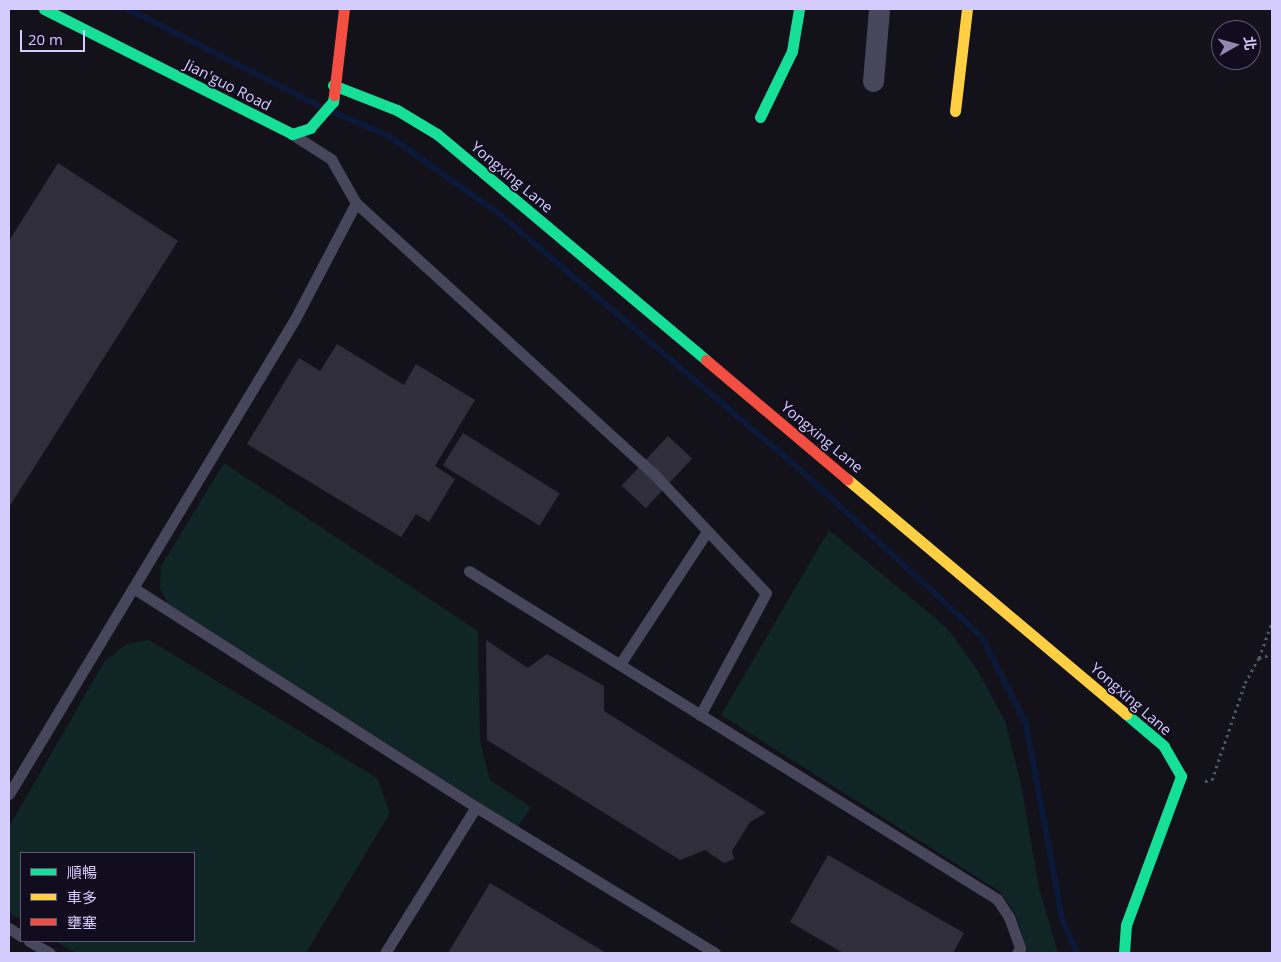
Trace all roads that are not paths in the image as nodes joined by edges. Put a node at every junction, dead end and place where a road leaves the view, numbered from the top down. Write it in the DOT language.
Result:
graph roads {
  1 [pos="44,9"];
  2 [pos="344,9"];
  3 [pos="799,9"];
  4 [pos="879,9"];
  5 [pos="967,9"];
  6 [pos="873,81"];
  7 [pos="334,86"];
  8 [pos="955,111"];
  9 [pos="760,117"];
  10 [pos="292,134"];
  11 [pos="356,203"];
  12 [pos="706,533"];
  13 [pos="469,571"];
  14 [pos="134,589"];
  15 [pos="620,664"];
  16 [pos="700,715"];
  17 [pos="9,794"];
  18 [pos="476,807"];
  19 [pos="9,928"];
  20 [pos="20,935"];
  21 [pos="32,942"];
  22 [pos="50,953"];
  23 [pos="385,953"];
  24 [pos="715,953"];
  25 [pos="1017,953"];
  26 [pos="1124,953"];
  1 -- 10 [label="street, Jian'guo Road"];
  2 -- 7 [label="street"];
  3 -- 9 [label="street"];
  4 -- 6 [label="street"];
  5 -- 8 [label="street"];
  7 -- 10 [label="street"];
  7 -- 26 [label="street, Yongxing Lane"];
  10 -- 11 [label="lane"];
  11 -- 12 [label="lane"];
  11 -- 14 [label="lane"];
  12 -- 15 [label="lane"];
  12 -- 16 [label="lane"];
  13 -- 15 [label="lane"];
  14 -- 17 [label="lane"];
  14 -- 18 [label="lane"];
  15 -- 16 [label="lane"];
  16 -- 25 [label="lane"];
  18 -- 23 [label="lane"];
  18 -- 24 [label="lane"];
  19 -- 20 [label="lane"];
  21 -- 22 [label="lane"];
}
